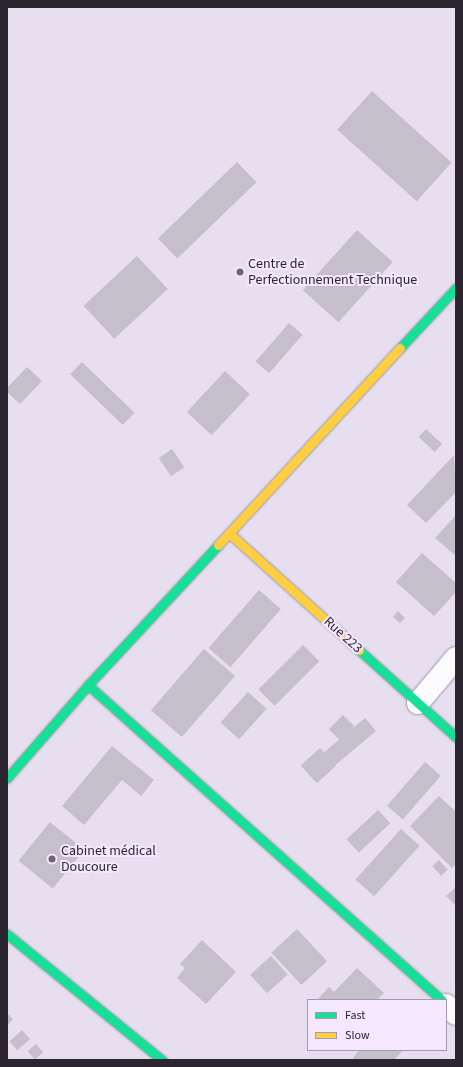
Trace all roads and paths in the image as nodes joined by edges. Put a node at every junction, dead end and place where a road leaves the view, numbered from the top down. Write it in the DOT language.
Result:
graph roads {
  1 [pos="456,288"];
  2 [pos="229,533"];
  3 [pos="456,658"];
  4 [pos="88,685"];
  5 [pos="418,702"];
  6 [pos="456,737"];
  7 [pos="7,778"];
  8 [pos="7,934"];
  9 [pos="440,999"];
  10 [pos="447,1006"];
  11 [pos="456,1014"];
  12 [pos="162,1060"];
  1 -- 2 [label="street"];
  2 -- 4 [label="street"];
  2 -- 5 [label="street, Rue 223"];
  3 -- 5 [label="street"];
  4 -- 7 [label="street"];
  4 -- 9 [label="street"];
  5 -- 6 [label="street, Rue 223"];
  8 -- 12 [label="street"];
  10 -- 11 [label="street"];
}
